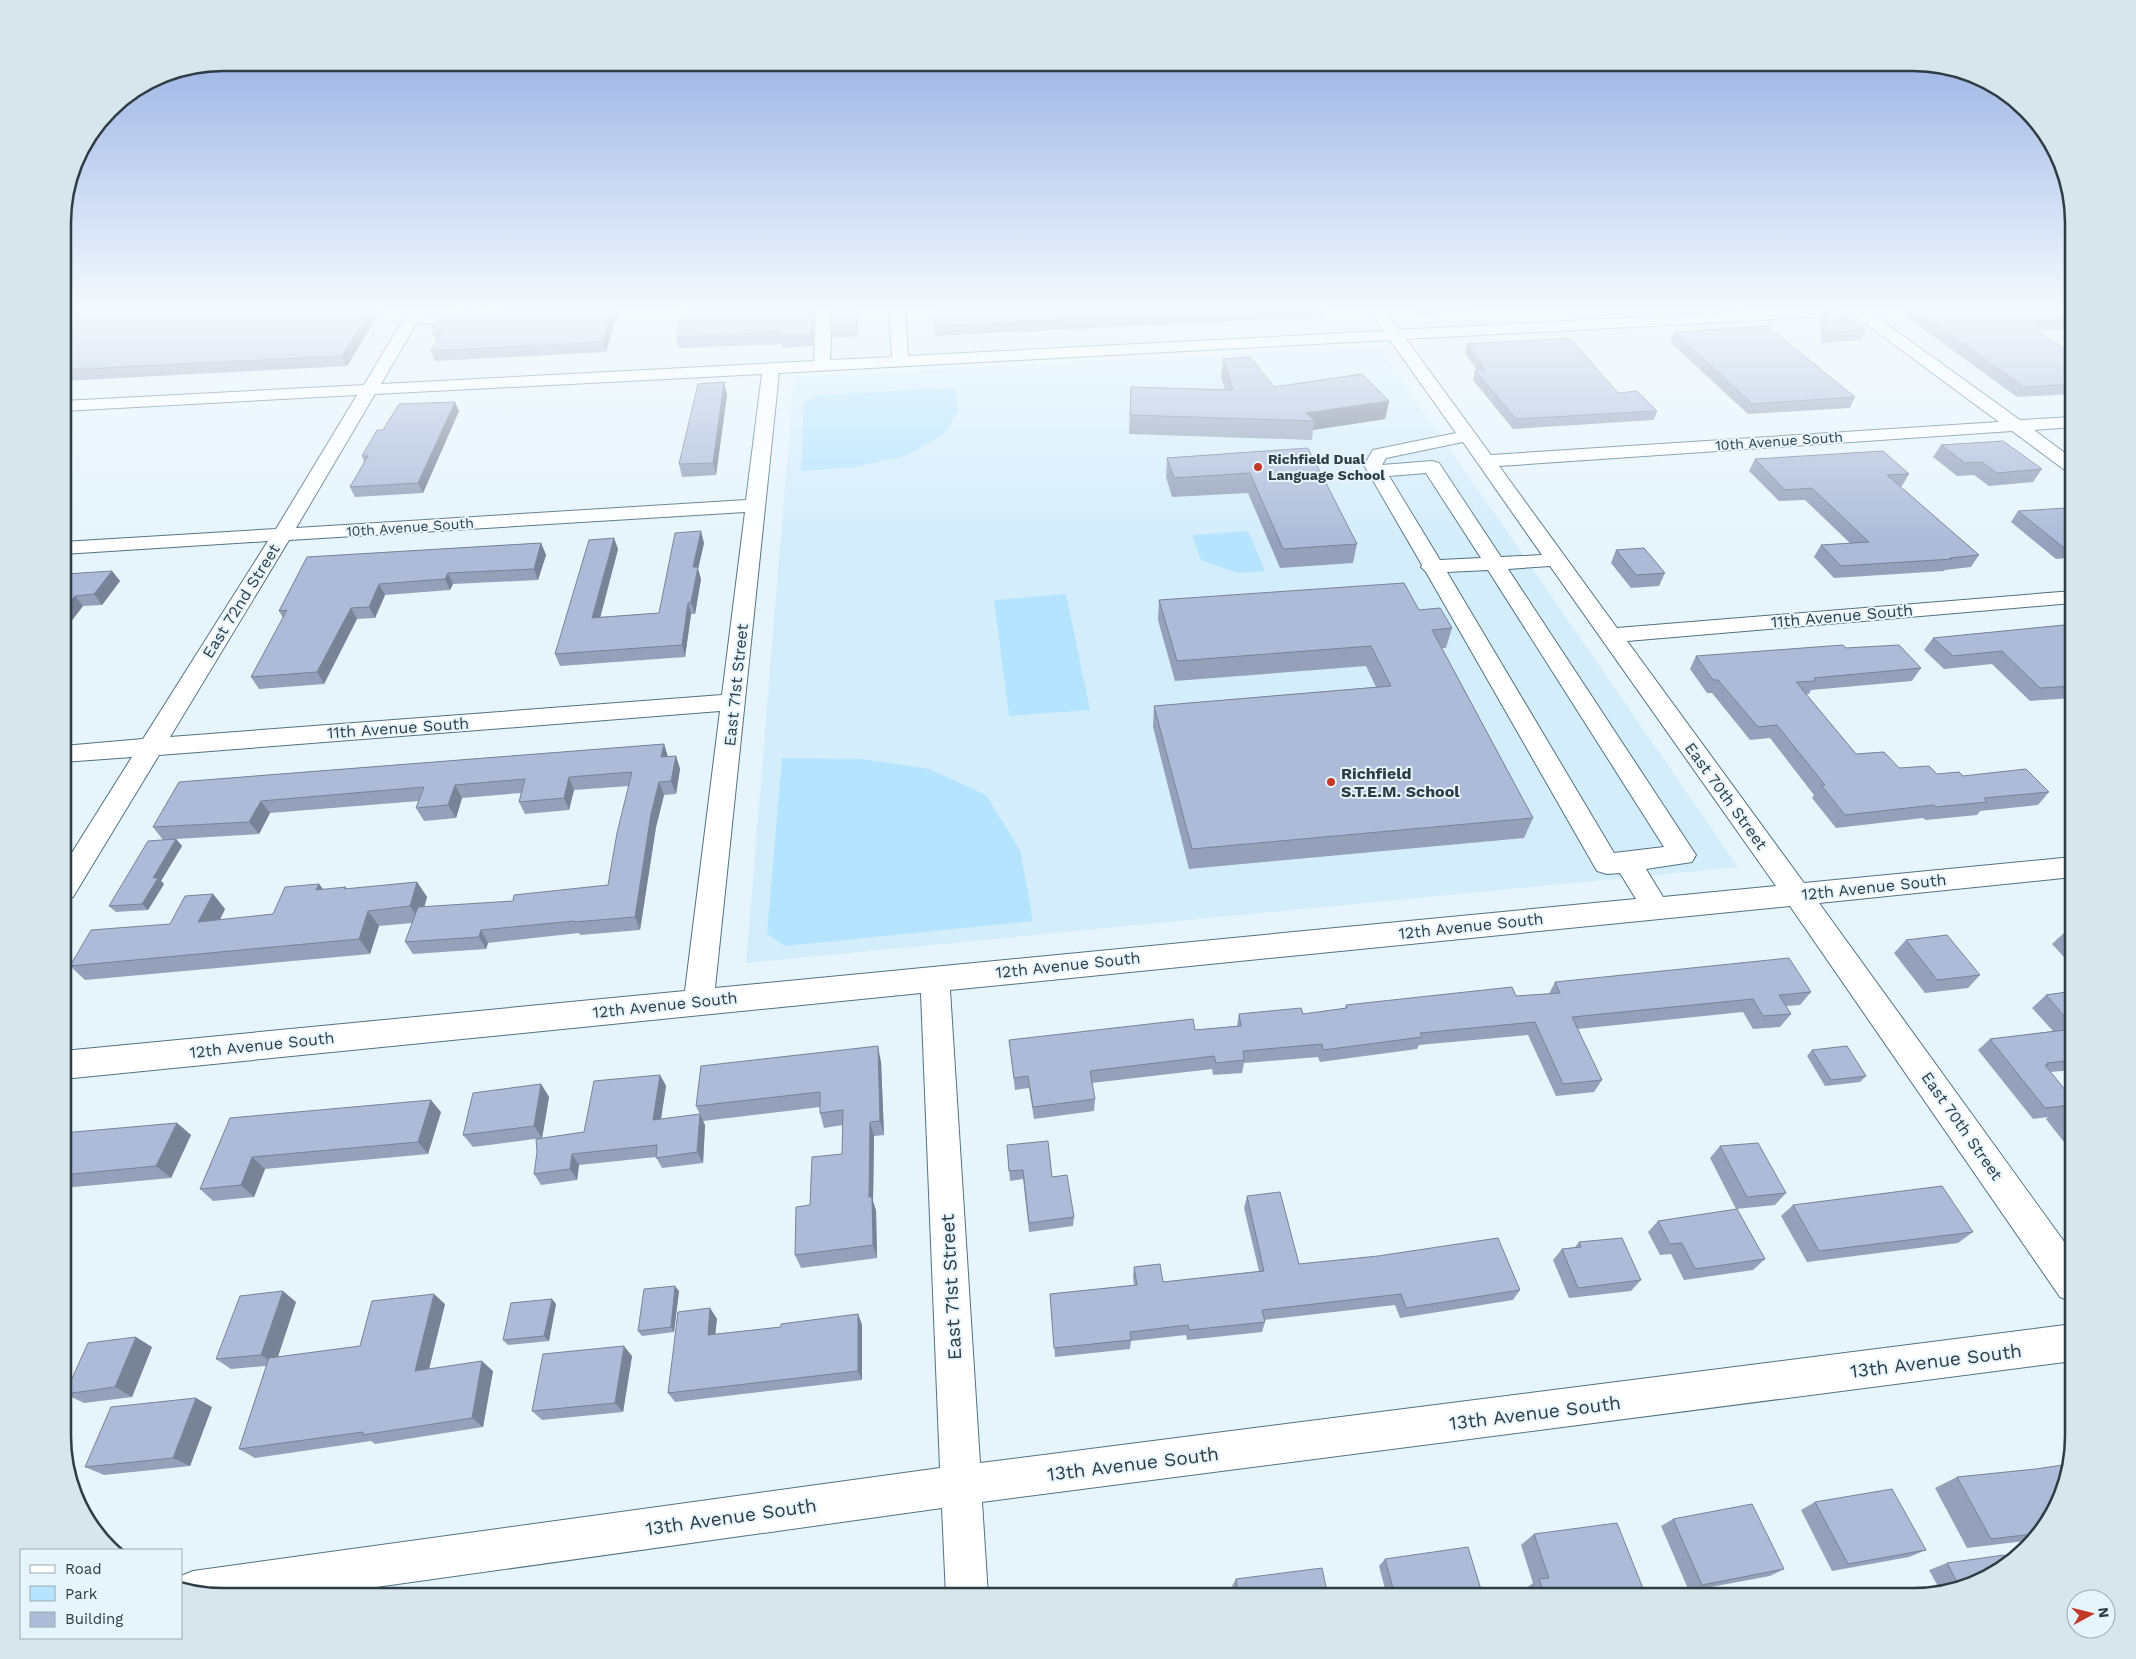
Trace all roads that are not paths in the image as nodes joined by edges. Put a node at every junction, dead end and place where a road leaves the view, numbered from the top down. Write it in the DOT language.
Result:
graph roads {
  1 [pos="371,387"];
  2 [pos="418,387"];
  3 [pos="769,387"];
  4 [pos="1432,387"];
  5 [pos="1964,387"];
  6 [pos="369,390"];
  7 [pos="72,406"];
  8 [pos="2065,422"];
  9 [pos="2016,425"];
  10 [pos="1467,436"];
  11 [pos="2065,460"];
  12 [pos="1485,461"];
  13 [pos="1376,471"];
  14 [pos="756,505"];
  15 [pos="282,535"];
  16 [pos="72,547"];
  17 [pos="1556,560"];
  18 [pos="1494,563"];
  19 [pos="1431,567"];
  20 [pos="2065,598"];
  21 [pos="1610,635"];
  22 [pos="734,702"];
  23 [pos="150,747"];
  24 [pos="72,753"];
  25 [pos="1627,861"];
  26 [pos="2065,868"];
  27 [pos="72,875"];
  28 [pos="1798,895"];
  29 [pos="1656,909"];
  30 [pos="935,978"];
  31 [pos="699,1001"];
  32 [pos="72,1064"];
  33 [pos="2065,1271"];
  34 [pos="2065,1344"];
  35 [pos="962,1485"];
  36 [pos="222,1588"];
  37 [pos="967,1588"];
  1 -- 6 [label="street, East 72nd Street"];
  2 -- 6 [label="street"];
  3 -- 14 [label="street, East 71st Street"];
  4 -- 10 [label="street, East 70th Street"];
  5 -- 9 [label="street"];
  6 -- 7 [label="street"];
  6 -- 15 [label="street, East 72nd Street"];
  8 -- 9 [label="street, 10th Avenue South"];
  9 -- 11 [label="street"];
  9 -- 12 [label="street, 10th Avenue South"];
  10 -- 12 [label="street, East 70th Street"];
  10 -- 13 [label="street"];
  12 -- 17 [label="street, East 70th Street"];
  13 -- 18 [label="street"];
  13 -- 19 [label="street"];
  14 -- 15 [label="street, 10th Avenue South"];
  14 -- 22 [label="street, East 71st Street"];
  15 -- 16 [label="street, 10th Avenue South"];
  15 -- 23 [label="street, East 72nd Street"];
  17 -- 18 [label="street"];
  17 -- 21 [label="street, East 70th Street"];
  18 -- 19 [label="street"];
  18 -- 25 [label="street"];
  19 -- 25 [label="street"];
  20 -- 21 [label="street, 11th Avenue South"];
  21 -- 28 [label="street, East 70th Street"];
  22 -- 23 [label="street, 11th Avenue South"];
  22 -- 31 [label="street, East 71st Street"];
  23 -- 24 [label="street, 11th Avenue South"];
  23 -- 27 [label="street, East 72nd Street"];
  25 -- 29 [label="street"];
  26 -- 28 [label="street, 12th Avenue South"];
  28 -- 29 [label="street, 12th Avenue South"];
  28 -- 33 [label="street, East 70th Street"];
  29 -- 30 [label="street, 12th Avenue South"];
  30 -- 31 [label="street, 12th Avenue South"];
  30 -- 35 [label="street, East 71st Street"];
  31 -- 32 [label="street, 12th Avenue South"];
  34 -- 35 [label="street, 13th Avenue South"];
  35 -- 36 [label="street, 13th Avenue South"];
  35 -- 37 [label="street, East 71st Street"];
}
